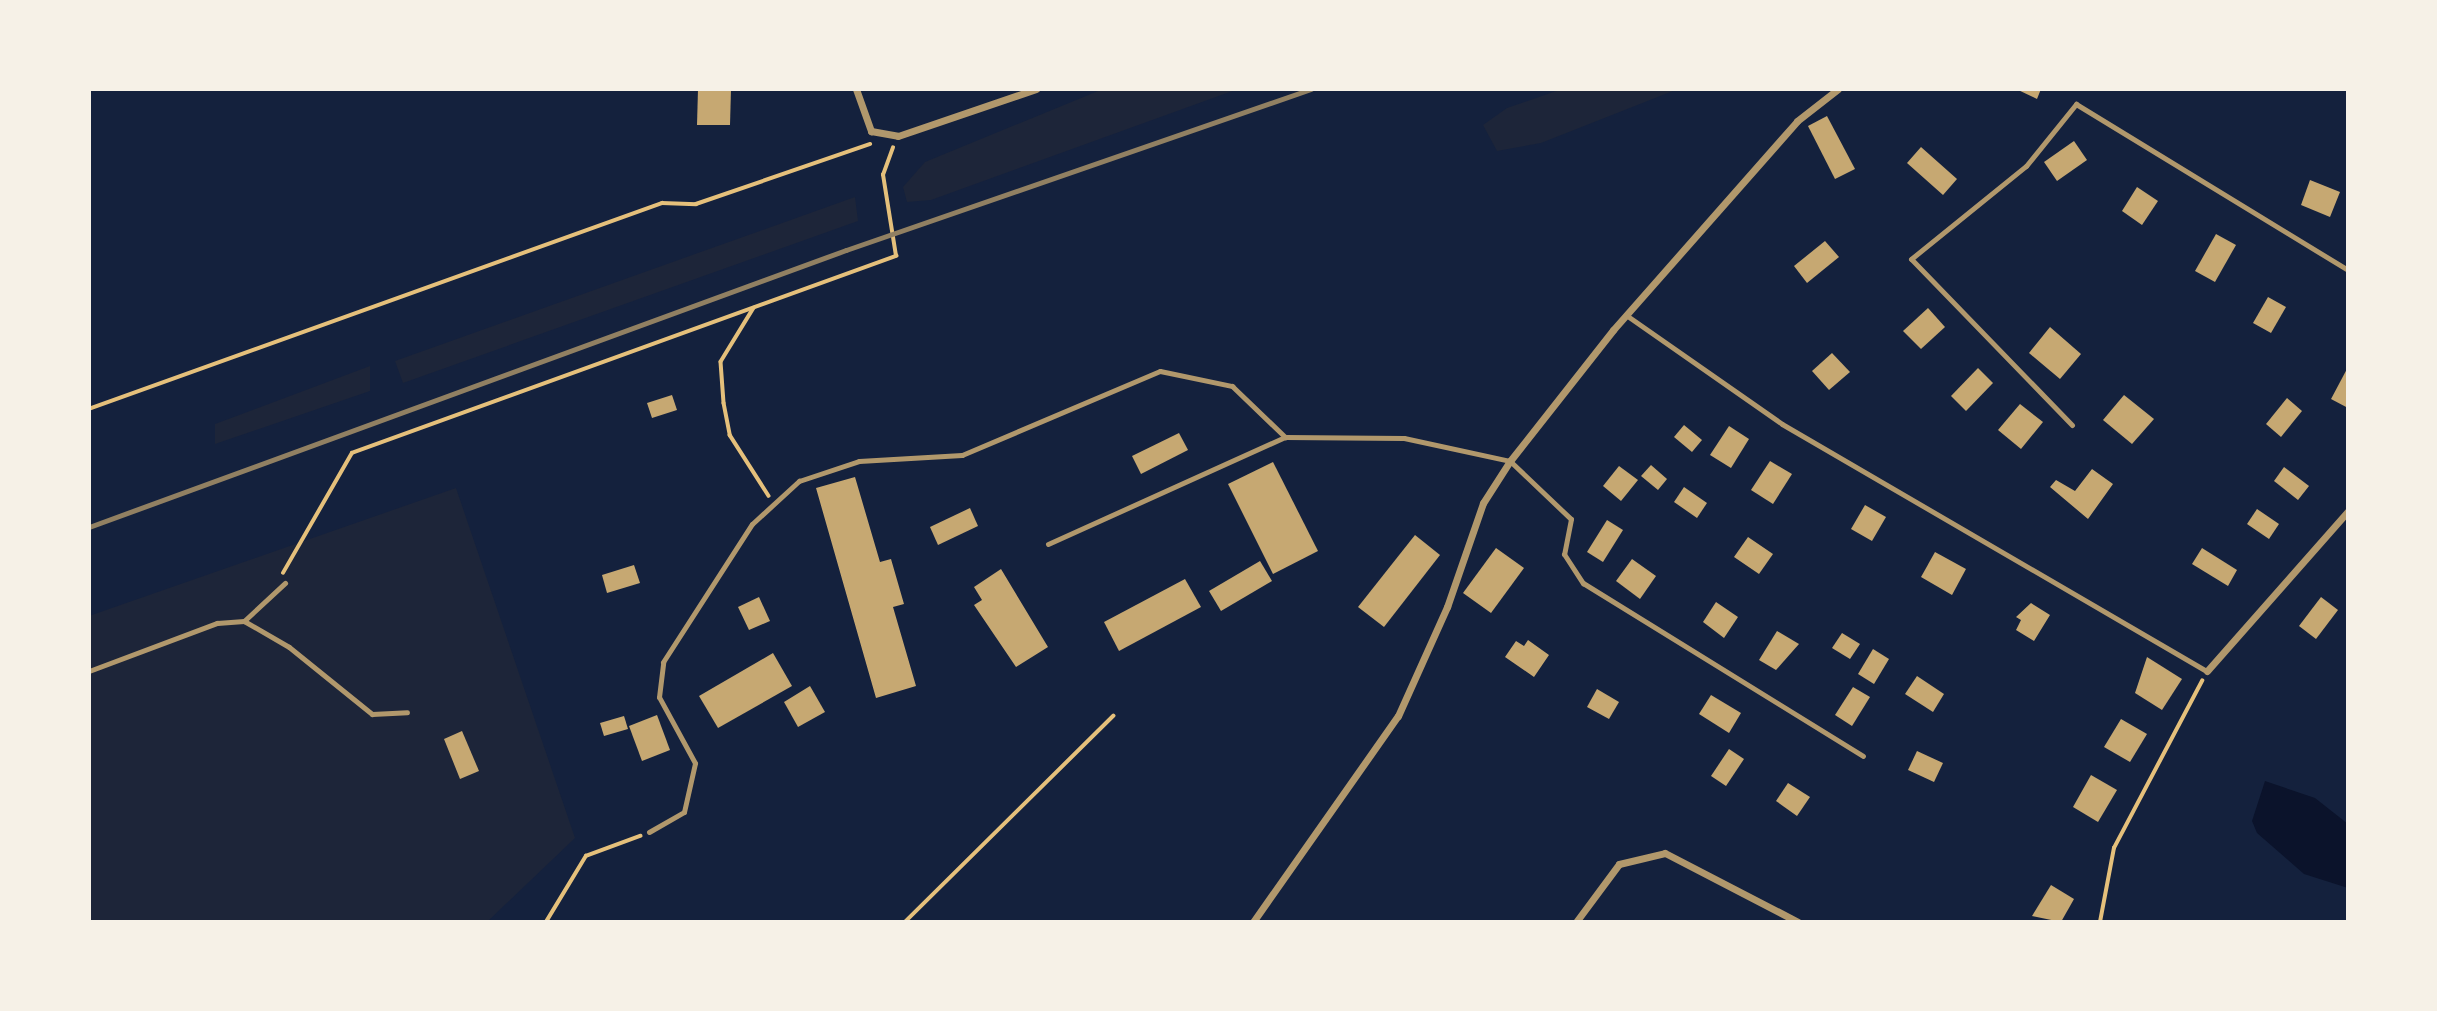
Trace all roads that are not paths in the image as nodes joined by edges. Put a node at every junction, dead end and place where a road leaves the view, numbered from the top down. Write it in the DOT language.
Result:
graph roads {
  1 [pos="856,89"];
  2 [pos="1036,89"];
  3 [pos="1838,89"];
  4 [pos="2348,270"];
  5 [pos="1626,315"];
  6 [pos="2072,425"];
  7 [pos="1285,437"];
  8 [pos="1510,461"];
  9 [pos="2348,511"];
  10 [pos="1048,544"];
  11 [pos="285,583"];
  12 [pos="244,621"];
  13 [pos="89,671"];
  14 [pos="2207,671"];
  15 [pos="407,712"];
  16 [pos="1863,756"];
  17 [pos="649,832"];
  18 [pos="1253,922"];
  19 [pos="1576,922"];
  20 [pos="1798,922"];
  1 -- 2 [label="street"];
  3 -- 5 [label="street"];
  4 -- 6 [label="lane"];
  5 -- 8 [label="street"];
  5 -- 14 [label="lane"];
  7 -- 8 [label="lane"];
  7 -- 10 [label="lane"];
  7 -- 17 [label="lane"];
  8 -- 16 [label="lane"];
  8 -- 18 [label="street"];
  9 -- 14 [label="street"];
  11 -- 12 [label="lane"];
  12 -- 13 [label="lane"];
  12 -- 15 [label="lane"];
  19 -- 20 [label="street"];
}
